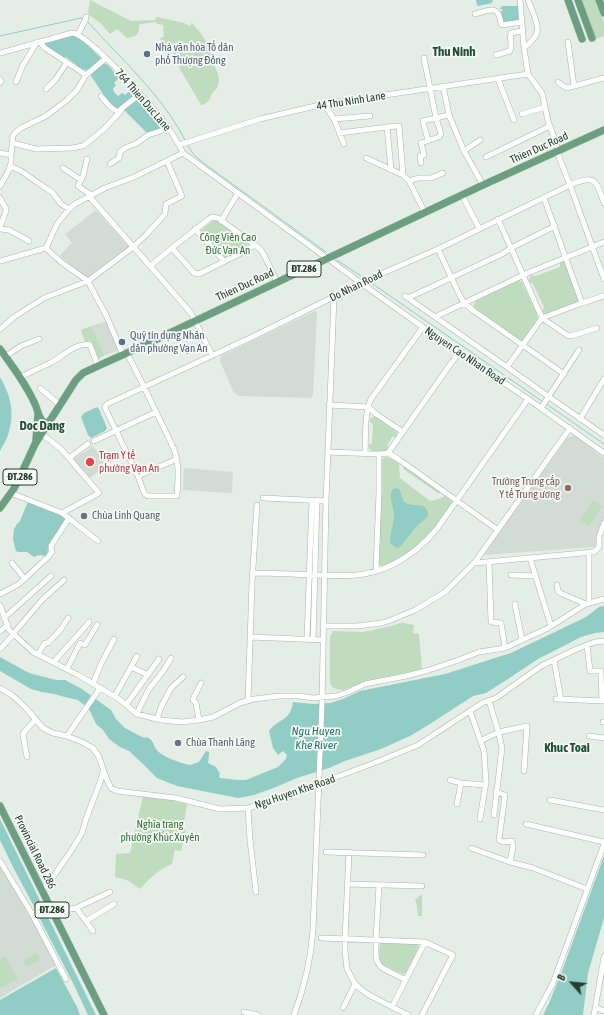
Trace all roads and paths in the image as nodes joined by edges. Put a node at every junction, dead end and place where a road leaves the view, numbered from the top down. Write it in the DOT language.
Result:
graph roads {
  1 [pos="520,0"];
  2 [pos="528,0"];
  3 [pos="568,0"];
  4 [pos="578,0"];
  5 [pos="599,0"];
  6 [pos="604,13"];
  7 [pos="476,14"];
  8 [pos="86,17"];
  9 [pos="522,22"];
  10 [pos="522,31"];
  11 [pos="78,34"];
  12 [pos="592,38"];
  13 [pos="582,39"];
  14 [pos="39,42"];
  15 [pos="568,42"];
  16 [pos="524,48"];
  17 [pos="0,53"];
  18 [pos="496,54"];
  19 [pos="106,58"];
  20 [pos="424,58"];
  21 [pos="66,62"];
  22 [pos="528,74"];
  23 [pos="86,75"];
  24 [pos="604,78"];
  25 [pos="0,79"];
  26 [pos="498,79"];
  27 [pos="16,82"];
  28 [pos="558,82"];
  29 [pos="0,83"];
  30 [pos="443,86"];
  31 [pos="574,86"];
  32 [pos="46,89"];
  33 [pos="431,89"];
  34 [pos="140,94"];
  35 [pos="101,96"];
  36 [pos="324,104"];
  37 [pos="545,107"];
  38 [pos="120,112"];
  39 [pos="522,114"];
  40 [pos="449,115"];
  41 [pos="370,116"];
  42 [pos="436,118"];
  43 [pos="334,119"];
  44 [pos="514,120"];
  45 [pos="550,126"];
  46 [pos="387,127"];
  47 [pos="169,128"];
  48 [pos="604,130"];
  49 [pos="339,133"];
  50 [pos="428,140"];
  51 [pos="480,140"];
  52 [pos="13,143"];
  53 [pos="344,144"];
  54 [pos="179,145"];
  55 [pos="464,151"];
  56 [pos="558,151"];
  57 [pos="0,153"];
  58 [pos="182,153"];
  59 [pos="11,155"];
  60 [pos="486,157"];
  61 [pos="87,158"];
  62 [pos="366,158"];
  63 [pos="167,161"];
  64 [pos="421,163"];
  65 [pos="110,164"];
  66 [pos="10,166"];
  67 [pos="63,168"];
  68 [pos="391,170"];
  69 [pos="444,173"];
  70 [pos="403,175"];
  71 [pos="81,180"];
  72 [pos="410,181"];
  73 [pos="483,185"];
  74 [pos="570,185"];
  75 [pos="0,186"];
  76 [pos="238,193"];
  77 [pos="462,195"];
  78 [pos="90,196"];
  79 [pos="0,198"];
  80 [pos="544,198"];
  81 [pos="604,203"];
  82 [pos="69,209"];
  83 [pos="425,213"];
  84 [pos="498,219"];
  85 [pos="221,220"];
  86 [pos="554,226"];
  87 [pos="0,228"];
  88 [pos="479,228"];
  89 [pos="195,230"];
  90 [pos="29,241"];
  91 [pos="604,242"];
  92 [pos="255,245"];
  93 [pos="593,246"];
  94 [pos="133,247"];
  95 [pos="46,248"];
  96 [pos="172,248"];
  97 [pos="438,248"];
  98 [pos="511,248"];
  99 [pos="566,257"];
  100 [pos="328,258"];
  101 [pos="0,261"];
  102 [pos="224,261"];
  103 [pos="150,266"];
  104 [pos="451,276"];
  105 [pos="523,276"];
  106 [pos="604,279"];
  107 [pos="88,281"];
  108 [pos="277,282"];
  109 [pos="361,283"];
  110 [pos="604,296"];
  111 [pos="334,297"];
  112 [pos="322,303"];
  113 [pos="464,303"];
  114 [pos="582,303"];
  115 [pos="333,310"];
  116 [pos="436,317"];
  117 [pos="542,318"];
  118 [pos="195,322"];
  119 [pos="423,327"];
  120 [pos="597,328"];
  121 [pos="0,329"];
  122 [pos="39,339"];
  123 [pos="523,345"];
  124 [pos="0,349"];
  125 [pos="579,350"];
  126 [pos="459,352"];
  127 [pos="125,354"];
  128 [pos="212,355"];
  129 [pos="6,356"];
  130 [pos="98,366"];
  131 [pos="507,367"];
  132 [pos="564,374"];
  133 [pos="21,377"];
  134 [pos="604,379"];
  135 [pos="144,387"];
  136 [pos="40,388"];
  137 [pos="548,398"];
  138 [pos="528,399"];
  139 [pos="329,405"];
  140 [pos="60,406"];
  141 [pos="368,407"];
  142 [pos="542,407"];
  143 [pos="37,410"];
  144 [pos="156,412"];
  145 [pos="580,419"];
  146 [pos="50,421"];
  147 [pos="570,428"];
  148 [pos="115,430"];
  149 [pos="403,432"];
  150 [pos="42,434"];
  151 [pos="604,434"];
  152 [pos="94,441"];
  153 [pos="35,444"];
  154 [pos="88,444"];
  155 [pos="603,450"];
  156 [pos="328,452"];
  157 [pos="365,453"];
  158 [pos="388,453"];
  159 [pos="379,454"];
  160 [pos="69,458"];
  161 [pos="177,459"];
  162 [pos="138,476"];
  163 [pos="11,493"];
  164 [pos="263,498"];
  165 [pos="315,500"];
  166 [pos="326,501"];
  167 [pos="456,501"];
  168 [pos="257,505"];
  169 [pos="0,508"];
  170 [pos="62,513"];
  171 [pos="69,518"];
  172 [pos="604,523"];
  173 [pos="498,530"];
  174 [pos="98,541"];
  175 [pos="601,544"];
  176 [pos="589,552"];
  177 [pos="530,558"];
  178 [pos="489,562"];
  179 [pos="12,563"];
  180 [pos="475,563"];
  181 [pos="376,571"];
  182 [pos="253,573"];
  183 [pos="312,575"];
  184 [pos="324,575"];
  185 [pos="51,576"];
  186 [pos="511,576"];
  187 [pos="535,576"];
  188 [pos="25,579"];
  189 [pos="64,580"];
  190 [pos="557,585"];
  191 [pos="0,594"];
  192 [pos="604,599"];
  193 [pos="516,604"];
  194 [pos="587,604"];
  195 [pos="0,606"];
  196 [pos="4,618"];
  197 [pos="68,618"];
  198 [pos="89,622"];
  199 [pos="8,625"];
  200 [pos="97,625"];
  201 [pos="323,626"];
  202 [pos="551,626"];
  203 [pos="0,631"];
  204 [pos="13,634"];
  205 [pos="250,637"];
  206 [pos="114,639"];
  207 [pos="307,639"];
  208 [pos="313,640"];
  209 [pos="322,640"];
  210 [pos="522,640"];
  211 [pos="604,641"];
  212 [pos="586,645"];
  213 [pos="505,648"];
  214 [pos="0,649"];
  215 [pos="38,654"];
  216 [pos="137,656"];
  217 [pos="171,658"];
  218 [pos="159,659"];
  219 [pos="554,660"];
  220 [pos="54,662"];
  221 [pos="131,668"];
  222 [pos="67,669"];
  223 [pos="148,675"];
  224 [pos="183,677"];
  225 [pos="201,683"];
  226 [pos="603,683"];
  227 [pos="93,684"];
  228 [pos="0,688"];
  229 [pos="99,689"];
  230 [pos="115,696"];
  231 [pos="321,700"];
  232 [pos="489,700"];
  233 [pos="248,701"];
  234 [pos="603,701"];
  235 [pos="126,705"];
  236 [pos="470,711"];
  237 [pos="137,714"];
  238 [pos="36,719"];
  239 [pos="157,720"];
  240 [pos="199,720"];
  241 [pos="499,732"];
  242 [pos="67,736"];
  243 [pos="589,736"];
  244 [pos="604,738"];
  245 [pos="480,741"];
  246 [pos="27,757"];
  247 [pos="103,770"];
  248 [pos="524,771"];
  249 [pos="450,780"];
  250 [pos="319,783"];
  251 [pos="461,783"];
  252 [pos="485,785"];
  253 [pos="496,792"];
  254 [pos="550,800"];
  255 [pos="457,804"];
  256 [pos="0,806"];
  257 [pos="248,808"];
  258 [pos="604,810"];
  259 [pos="494,815"];
  260 [pos="480,819"];
  261 [pos="526,824"];
  262 [pos="604,843"];
  263 [pos="471,848"];
  264 [pos="326,852"];
  265 [pos="349,852"];
  266 [pos="423,855"];
  267 [pos="0,861"];
  268 [pos="510,862"];
  269 [pos="348,884"];
  270 [pos="379,885"];
  271 [pos="422,886"];
  272 [pos="587,889"];
  273 [pos="42,890"];
  274 [pos="110,892"];
  275 [pos="256,892"];
  276 [pos="114,904"];
  277 [pos="50,908"];
  278 [pos="76,908"];
  279 [pos="33,914"];
  280 [pos="86,921"];
  281 [pos="93,931"];
  282 [pos="320,938"];
  283 [pos="345,939"];
  284 [pos="376,940"];
  285 [pos="425,942"];
  286 [pos="604,958"];
  287 [pos="602,978"];
  288 [pos="66,979"];
  289 [pos="406,980"];
  290 [pos="355,984"];
  291 [pos="392,1007"];
  292 [pos="595,1007"];
  293 [pos="343,1008"];
  294 [pos="604,1011"];
  295 [pos="244,1012"];
  296 [pos="104,1015"];
  297 [pos="258,1015"];
  298 [pos="294,1015"];
  299 [pos="408,1015"];
  300 [pos="422,1015"];
  301 [pos="536,1015"];
  302 [pos="594,1015"];
  1 -- 9 [label="street"];
  2 -- 16 [label="street"];
  3 -- 13 [label="main road"];
  4 -- 12 [label="main road"];
  5 -- 6 [label="main road"];
  7 -- 9 [label="street"];
  8 -- 11 [label="street"];
  9 -- 10 [label="street"];
  10 -- 16 [label="street"];
  10 -- 18 [label="street"];
  11 -- 14 [label="street"];
  11 -- 19 [label="street, 764 Thien Duc Lane"];
  14 -- 17 [label="street"];
  14 -- 21 [label="street"];
  14 -- 27 [label="street"];
  15 -- 31 [label="street"];
  16 -- 22 [label="street"];
  19 -- 23 [label="street"];
  19 -- 34 [label="street, 764 Thien Duc Lane"];
  20 -- 33 [label="street"];
  21 -- 23 [label="street"];
  21 -- 32 [label="street"];
  22 -- 26 [label="street, 44 Thu Ninh Lane"];
  22 -- 37 [label="street"];
  23 -- 52 [label="street"];
  24 -- 31 [label="street"];
  25 -- 29 [label="street"];
  26 -- 30 [label="street, 44 Thu Ninh Lane"];
  26 -- 44 [label="street"];
  28 -- 31 [label="street"];
  30 -- 33 [label="street, 44 Thu Ninh Lane"];
  30 -- 40 [label="street"];
  33 -- 36 [label="street, 44 Thu Ninh Lane"];
  33 -- 42 [label="street"];
  34 -- 38 [label="street"];
  34 -- 47 [label="street, 764 Thien Duc Lane"];
  35 -- 38 [label="street"];
  36 -- 43 [label="street"];
  36 -- 54 [label="street, 44 Thu Ninh Lane"];
  37 -- 39 [label="street"];
  37 -- 45 [label="street"];
  38 -- 52 [label="street"];
  40 -- 42 [label="street"];
  40 -- 55 [label="street"];
  41 -- 43 [label="street"];
  42 -- 50 [label="street"];
  42 -- 50 [label="street"];
  43 -- 49 [label="street"];
  45 -- 56 [label="street"];
  45 -- 60 [label="street"];
  46 -- 49 [label="street"];
  46 -- 68 [label="street"];
  46 -- 70 [label="street"];
  47 -- 54 [label="street, 764 Thien Duc Lane"];
  47 -- 65 [label="street"];
  48 -- 56 [label="main road, Thien Duc Road / ĐT.286"];
  49 -- 53 [label="street"];
  50 -- 64 [label="street"];
  51 -- 55 [label="street"];
  52 -- 59 [label="street"];
  54 -- 58 [label="street, 764 Thien Duc Lane"];
  55 -- 73 [label="street"];
  56 -- 73 [label="main road, Thien Duc Road / ĐT.286"];
  56 -- 74 [label="street"];
  57 -- 59 [label="street"];
  58 -- 63 [label="street"];
  58 -- 76 [label="street"];
  59 -- 66 [label="street"];
  61 -- 71 [label="street"];
  62 -- 68 [label="street"];
  63 -- 78 [label="street"];
  63 -- 94 [label="street"];
  66 -- 75 [label="street"];
  66 -- 82 [label="street"];
  67 -- 71 [label="street"];
  68 -- 70 [label="street"];
  69 -- 72 [label="street"];
  70 -- 72 [label="street"];
  71 -- 78 [label="street"];
  72 -- 83 [label="street"];
  73 -- 77 [label="main road, Thien Duc Road / ĐT.286"];
  74 -- 80 [label="street, Do Nhan Road"];
  74 -- 81 [label="street, Do Nhan Road"];
  74 -- 93 [label="street"];
  76 -- 85 [label="street"];
  76 -- 100 [label="street"];
  77 -- 83 [label="main road, Thien Duc Road / ĐT.286"];
  77 -- 88 [label="street"];
  78 -- 82 [label="street"];
  78 -- 94 [label="street"];
  79 -- 87 [label="street"];
  80 -- 84 [label="street, Do Nhan Road"];
  80 -- 86 [label="street"];
  82 -- 95 [label="street"];
  83 -- 100 [label="main road, Thien Duc Road / ĐT.286"];
  84 -- 88 [label="street, Do Nhan Road"];
  84 -- 98 [label="street"];
  85 -- 89 [label="street"];
  85 -- 92 [label="street"];
  86 -- 98 [label="street"];
  86 -- 99 [label="street"];
  87 -- 90 [label="street"];
  88 -- 97 [label="street, Do Nhan Road"];
  89 -- 96 [label="street"];
  89 -- 102 [label="street"];
  91 -- 93 [label="street"];
  92 -- 102 [label="street"];
  92 -- 108 [label="street"];
  93 -- 99 [label="street"];
  93 -- 106 [label="street"];
  94 -- 103 [label="street"];
  94 -- 107 [label="street"];
  95 -- 101 [label="street"];
  95 -- 107 [label="street"];
  96 -- 102 [label="street"];
  96 -- 103 [label="street"];
  97 -- 104 [label="street"];
  97 -- 109 [label="street, Do Nhan Road"];
  98 -- 104 [label="street"];
  98 -- 105 [label="street"];
  99 -- 105 [label="street"];
  99 -- 114 [label="street"];
  100 -- 108 [label="main road, Thien Duc Road / ĐT.286"];
  100 -- 109 [label="street, Nguyen Cao Nhan Road"];
  103 -- 118 [label="street"];
  104 -- 113 [label="street"];
  104 -- 116 [label="street"];
  105 -- 113 [label="street"];
  105 -- 117 [label="street"];
  107 -- 121 [label="street"];
  107 -- 127 [label="street"];
  108 -- 118 [label="main road, Thien Duc Road / ĐT.286"];
  109 -- 111 [label="street, Do Nhan Road"];
  109 -- 119 [label="street, Nguyen Cao Nhan Road"];
  110 -- 114 [label="street"];
  111 -- 112 [label="street, Do Nhan Road"];
  111 -- 115 [label="street"];
  112 -- 115 [label="street"];
  112 -- 128 [label="street, Do Nhan Road"];
  113 -- 116 [label="street"];
  113 -- 123 [label="street"];
  114 -- 117 [label="street"];
  115 -- 139 [label="street"];
  116 -- 131 [label="street"];
  117 -- 120 [label="street"];
  117 -- 123 [label="street"];
  118 -- 127 [label="main road, Thien Duc Road / ĐT.286"];
  118 -- 128 [label="street"];
  119 -- 126 [label="street, Nguyen Cao Nhan Road"];
  119 -- 141 [label="street"];
  122 -- 129 [label="street"];
  123 -- 131 [label="street"];
  123 -- 132 [label="street"];
  124 -- 129 [label="main road"];
  125 -- 132 [label="street"];
  126 -- 138 [label="street, Nguyen Cao Nhan Road"];
  126 -- 149 [label="street"];
  127 -- 130 [label="main road, Thien Duc Road / ĐT.286"];
  127 -- 135 [label="street"];
  128 -- 135 [label="street, Do Nhan Road"];
  129 -- 133 [label="main road"];
  130 -- 133 [label="street"];
  130 -- 140 [label="main road, Thien Duc Road / ĐT.286"];
  131 -- 137 [label="street"];
  132 -- 137 [label="street"];
  133 -- 143 [label="main road"];
  134 -- 145 [label="street"];
  135 -- 144 [label="street"];
  135 -- 148 [label="street, Do Nhan Road"];
  136 -- 140 [label="street"];
  137 -- 142 [label="street"];
  137 -- 145 [label="street"];
  138 -- 142 [label="street, Nguyen Cao Nhan Road"];
  138 -- 167 [label="street"];
  139 -- 141 [label="street"];
  139 -- 156 [label="street"];
  140 -- 146 [label="main road, Thien Duc Road / ĐT.286"];
  141 -- 149 [label="street"];
  141 -- 157 [label="street"];
  142 -- 147 [label="street, Nguyen Cao Nhan Road"];
  143 -- 146 [label="main road"];
  143 -- 153 [label="main road"];
  144 -- 148 [label="street"];
  144 -- 161 [label="street"];
  145 -- 151 [label="street"];
  146 -- 150 [label="main road, Thien Duc Road / ĐT.286"];
  147 -- 155 [label="street, Nguyen Cao Nhan Road"];
  147 -- 173 [label="street"];
  148 -- 152 [label="street"];
  148 -- 162 [label="street"];
  149 -- 158 [label="street"];
  150 -- 153 [label="main road, Thien Duc Road / ĐT.286"];
  150 -- 160 [label="street"];
  153 -- 163 [label="main road, Thien Duc Road / ĐT.286"];
  154 -- 160 [label="street"];
  156 -- 157 [label="street"];
  156 -- 166 [label="street"];
  157 -- 159 [label="street"];
  158 -- 159 [label="street"];
  158 -- 167 [label="street"];
  159 -- 181 [label="street"];
  160 -- 170 [label="street"];
  161 -- 162 [label="street"];
  161 -- 162 [label="street"];
  163 -- 169 [label="main road, Thien Duc Road / ĐT.286"];
  163 -- 170 [label="street"];
  164 -- 165 [label="street"];
  165 -- 166 [label="street"];
  165 -- 183 [label="street"];
  166 -- 184 [label="street"];
  167 -- 173 [label="street"];
  167 -- 181 [label="street"];
  168 -- 182 [label="street"];
  170 -- 171 [label="street"];
  171 -- 174 [label="street"];
  171 -- 188 [label="street"];
  172 -- 175 [label="street"];
  173 -- 180 [label="street"];
  175 -- 176 [label="street"];
  176 -- 177 [label="street"];
  176 -- 194 [label="street"];
  177 -- 178 [label="street"];
  177 -- 187 [label="street"];
  178 -- 180 [label="street"];
  178 -- 213 [label="street"];
  179 -- 188 [label="street"];
  180 -- 201 [label="street"];
  181 -- 184 [label="street"];
  182 -- 183 [label="street"];
  182 -- 205 [label="street"];
  183 -- 184 [label="street"];
  183 -- 207 [label="street"];
  183 -- 208 [label="street"];
  184 -- 201 [label="street"];
  185 -- 196 [label="street"];
  186 -- 187 [label="street"];
  187 -- 202 [label="street"];
  188 -- 191 [label="street"];
  189 -- 204 [label="street"];
  190 -- 194 [label="street"];
  192 -- 194 [label="street"];
  193 -- 210 [label="street"];
  194 -- 202 [label="street"];
  195 -- 196 [label="street"];
  196 -- 199 [label="street"];
  197 -- 215 [label="street"];
  198 -- 220 [label="street"];
  199 -- 203 [label="street"];
  199 -- 204 [label="street"];
  200 -- 222 [label="street"];
  201 -- 209 [label="street"];
  202 -- 210 [label="street"];
  204 -- 214 [label="street"];
  204 -- 215 [label="street"];
  205 -- 207 [label="street"];
  205 -- 233 [label="street"];
  206 -- 227 [label="street"];
  207 -- 208 [label="street"];
  208 -- 209 [label="street"];
  209 -- 231 [label="street"];
  210 -- 213 [label="street"];
  211 -- 212 [label="street, Ngu Huyen Khe Road"];
  212 -- 219 [label="street, Ngu Huyen Khe Road"];
  212 -- 226 [label="street"];
  213 -- 231 [label="street"];
  215 -- 220 [label="street"];
  216 -- 221 [label="street"];
  217 -- 237 [label="street"];
  218 -- 223 [label="street"];
  219 -- 232 [label="street, Ngu Huyen Khe Road"];
  219 -- 234 [label="street"];
  220 -- 222 [label="street"];
  221 -- 223 [label="street"];
  221 -- 230 [label="street"];
  222 -- 227 [label="street"];
  223 -- 235 [label="street"];
  224 -- 239 [label="street"];
  225 -- 240 [label="street"];
  226 -- 234 [label="street"];
  227 -- 229 [label="street"];
  228 -- 238 [label="street, Ngu Huyen Khe Road"];
  229 -- 230 [label="street"];
  229 -- 242 [label="street"];
  230 -- 235 [label="street"];
  231 -- 233 [label="street"];
  231 -- 250 [label="street"];
  232 -- 236 [label="street, Ngu Huyen Khe Road"];
  232 -- 241 [label="street"];
  233 -- 240 [label="street"];
  235 -- 237 [label="street"];
  236 -- 245 [label="street"];
  236 -- 250 [label="street, Ngu Huyen Khe Road"];
  237 -- 239 [label="street"];
  238 -- 242 [label="street, Ngu Huyen Khe Road"];
  238 -- 246 [label="street"];
  239 -- 240 [label="street"];
  241 -- 245 [label="street"];
  241 -- 248 [label="street"];
  241 -- 253 [label="street"];
  242 -- 247 [label="street, Ngu Huyen Khe Road"];
  243 -- 244 [label="street"];
  245 -- 252 [label="street"];
  247 -- 257 [label="street, Ngu Huyen Khe Road"];
  247 -- 273 [label="street"];
  249 -- 251 [label="street"];
  250 -- 257 [label="street, Ngu Huyen Khe Road"];
  250 -- 298 [label="street"];
  251 -- 252 [label="street"];
  251 -- 255 [label="street"];
  252 -- 260 [label="street"];
  253 -- 259 [label="street"];
  253 -- 268 [label="street"];
  254 -- 258 [label="street"];
  256 -- 273 [label="main road, Provincial Road 286 / ĐT.286"];
  257 -- 275 [label="street"];
  261 -- 262 [label="street"];
  262 -- 272 [label="street"];
  263 -- 268 [label="street"];
  264 -- 265 [label="street"];
  265 -- 266 [label="street"];
  265 -- 269 [label="street"];
  267 -- 279 [label="street"];
  268 -- 272 [label="street"];
  269 -- 270 [label="street"];
  269 -- 283 [label="street"];
  270 -- 271 [label="street"];
  270 -- 284 [label="street"];
  272 -- 301 [label="street"];
  273 -- 277 [label="main road, Provincial Road 286 / ĐT.286"];
  274 -- 278 [label="street"];
  276 -- 280 [label="street"];
  277 -- 278 [label="street"];
  277 -- 279 [label="street"];
  277 -- 296 [label="main road, Provincial Road 286 / ĐT.286"];
  278 -- 280 [label="street"];
  279 -- 288 [label="street"];
  280 -- 281 [label="street"];
  282 -- 283 [label="street"];
  283 -- 284 [label="street"];
  283 -- 290 [label="street"];
  284 -- 285 [label="street"];
  284 -- 289 [label="street"];
  285 -- 289 [label="street"];
  285 -- 300 [label="street"];
  286 -- 287 [label="street"];
  287 -- 292 [label="street"];
  289 -- 291 [label="street"];
  290 -- 291 [label="street"];
  290 -- 293 [label="street"];
  291 -- 299 [label="street"];
  292 -- 294 [label="street"];
  292 -- 302 [label="street"];
  295 -- 297 [label="street"];
}
